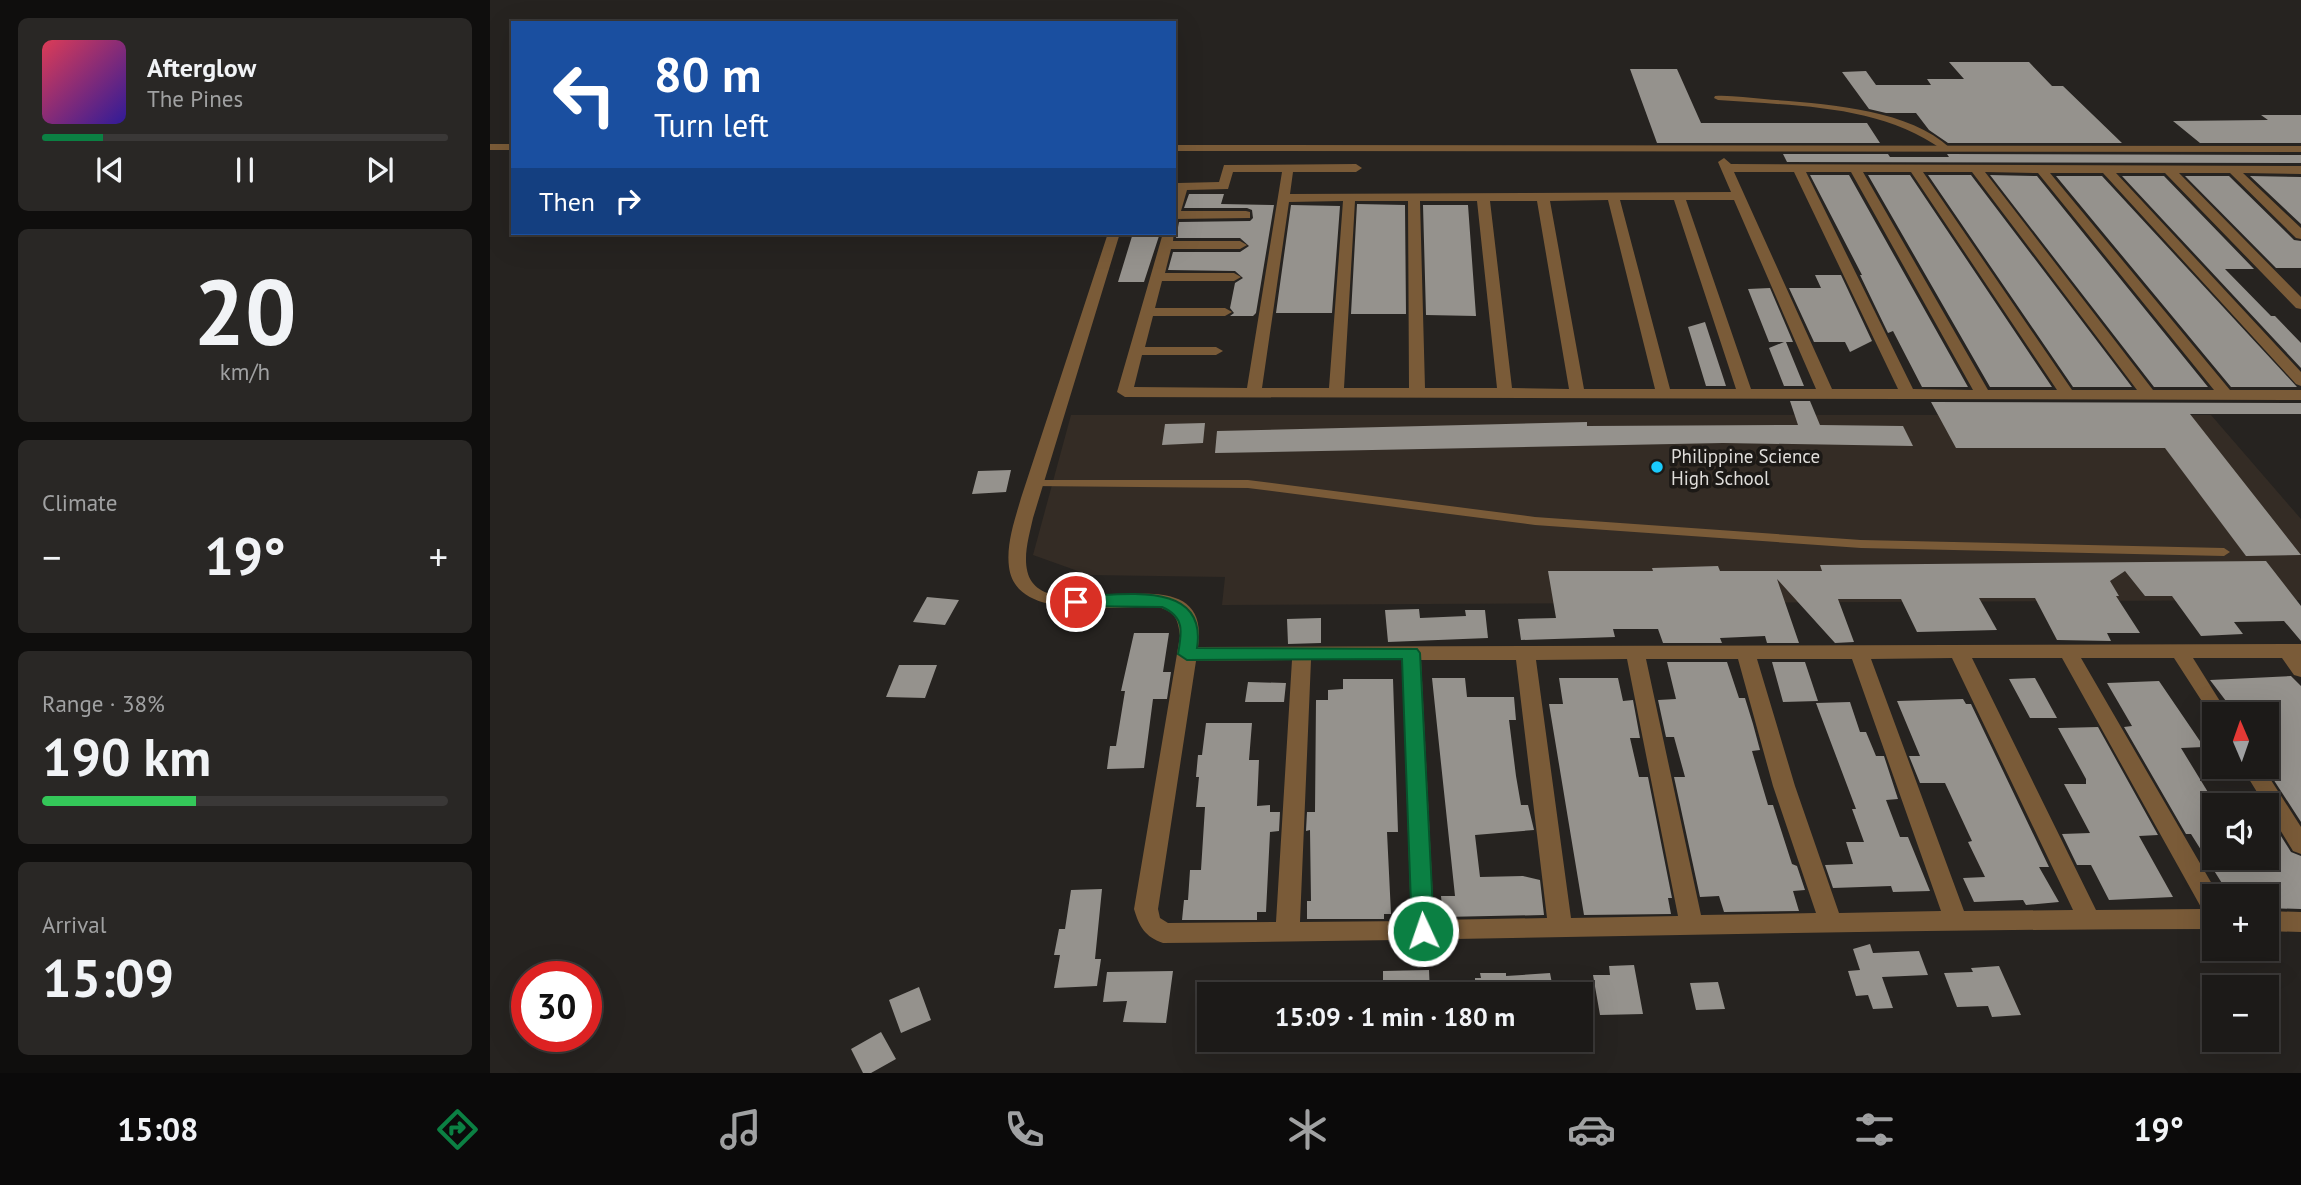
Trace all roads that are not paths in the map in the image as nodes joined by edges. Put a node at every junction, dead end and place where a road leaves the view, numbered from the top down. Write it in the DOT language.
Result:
graph roads {
  1 [pos="1718,98"];
  2 [pos="490,147"];
  3 [pos="511,147"];
  4 [pos="1176,148"];
  5 [pos="1946,148"];
  6 [pos="2301,149"];
  7 [pos="1288,168"];
  8 [pos="1356,168"];
  9 [pos="1798,168"];
  10 [pos="1855,168"];
  11 [pos="1915,169"];
  12 [pos="1976,169"];
  13 [pos="2041,169"];
  14 [pos="2106,169"];
  15 [pos="2169,170"];
  16 [pos="2233,170"];
  17 [pos="2301,170"];
  18 [pos="1613,196"];
  19 [pos="1679,196"];
  20 [pos="1738,196"];
  21 [pos="1414,197"];
  22 [pos="1483,197"];
  23 [pos="1543,197"];
  24 [pos="1284,198"];
  25 [pos="1349,198"];
  26 [pos="1176,207"];
  27 [pos="1176,214"];
  28 [pos="1246,215"];
  29 [pos="1113,235"];
  30 [pos="2301,235"];
  31 [pos="1167,239"];
  32 [pos="1240,245"];
  33 [pos="1157,277"];
  34 [pos="1234,277"];
  35 [pos="2301,305"];
  36 [pos="1147,312"];
  37 [pos="1225,312"];
  38 [pos="1136,351"];
  39 [pos="1216,351"];
  40 [pos="2301,381"];
  41 [pos="1254,392"];
  42 [pos="1336,393"];
  43 [pos="1417,393"];
  44 [pos="1504,393"];
  45 [pos="1577,393"];
  46 [pos="1664,394"];
  47 [pos="1745,394"];
  48 [pos="1826,394"];
  49 [pos="1908,394"];
  50 [pos="1983,394"];
  51 [pos="2068,394"];
  52 [pos="2149,395"];
  53 [pos="2226,395"];
  54 [pos="2301,395"];
  55 [pos="1034,484"];
  56 [pos="2224,552"];
  57 [pos="2179,651"];
  58 [pos="2294,651"];
  59 [pos="1859,652"];
  60 [pos="1959,652"];
  61 [pos="2068,652"];
  62 [pos="1411,653"];
  63 [pos="1525,653"];
  64 [pos="1635,653"];
  65 [pos="1746,653"];
  66 [pos="1187,654"];
  67 [pos="1302,654"];
  68 [pos="2301,670"];
  69 [pos="2211,702"];
  70 [pos="2259,779"];
  71 [pos="2301,845"];
  72 [pos="2202,888"];
  73 [pos="1956,919"];
  74 [pos="2089,919"];
  75 [pos="2202,919"];
  76 [pos="2279,921"];
  77 [pos="1831,922"];
  78 [pos="2301,922"];
  79 [pos="1691,924"];
  80 [pos="1560,927"];
  81 [pos="1423,931"];
  82 [pos="1287,932"];
  1 -- 5 [label="lane"];
  2 -- 3 [label="street"];
  4 -- 5 [label="street"];
  5 -- 6 [label="street"];
  7 -- 8 [label="street"];
  7 -- 24 [label="street"];
  7 -- 26 [label="street"];
  9 -- 10 [label="street"];
  9 -- 20 [label="street"];
  9 -- 49 [label="street"];
  10 -- 11 [label="street"];
  10 -- 50 [label="street"];
  11 -- 12 [label="street"];
  11 -- 51 [label="street"];
  12 -- 13 [label="street"];
  12 -- 52 [label="street"];
  13 -- 14 [label="street"];
  13 -- 53 [label="street"];
  14 -- 15 [label="street"];
  14 -- 40 [label="street"];
  15 -- 16 [label="street"];
  15 -- 35 [label="street"];
  16 -- 17 [label="street"];
  16 -- 30 [label="street"];
  18 -- 19 [label="street"];
  18 -- 23 [label="street"];
  18 -- 46 [label="street"];
  19 -- 20 [label="street"];
  19 -- 47 [label="street"];
  20 -- 48 [label="street"];
  21 -- 22 [label="street"];
  21 -- 25 [label="street"];
  21 -- 43 [label="street"];
  22 -- 23 [label="street"];
  22 -- 44 [label="street"];
  23 -- 45 [label="street"];
  24 -- 25 [label="street"];
  24 -- 41 [label="street"];
  25 -- 42 [label="street"];
  27 -- 28 [label="street"];
  29 -- 55 [label="street"];
  31 -- 32 [label="street"];
  31 -- 33 [label="street"];
  33 -- 34 [label="street"];
  33 -- 36 [label="street"];
  36 -- 37 [label="street"];
  36 -- 38 [label="street"];
  38 -- 39 [label="street"];
  38 -- 41 [label="street"];
  41 -- 42 [label="street"];
  42 -- 43 [label="street"];
  43 -- 44 [label="street"];
  44 -- 45 [label="street"];
  45 -- 46 [label="street"];
  46 -- 47 [label="street"];
  47 -- 48 [label="street"];
  48 -- 49 [label="street"];
  49 -- 50 [label="street"];
  50 -- 51 [label="street"];
  51 -- 52 [label="street"];
  52 -- 53 [label="street"];
  53 -- 54 [label="street"];
  55 -- 56 [label="lane"];
  55 -- 66 [label="street"];
  57 -- 58 [label="street"];
  57 -- 61 [label="street"];
  57 -- 69 [label="street"];
  58 -- 68 [label="street"];
  59 -- 60 [label="street"];
  59 -- 65 [label="street"];
  59 -- 73 [label="street"];
  60 -- 61 [label="street"];
  60 -- 74 [label="street"];
  61 -- 72 [label="street"];
  62 -- 63 [label="street"];
  62 -- 67 [label="street"];
  62 -- 81 [label="street"];
  63 -- 64 [label="street"];
  63 -- 80 [label="street"];
  64 -- 65 [label="street"];
  64 -- 79 [label="street"];
  65 -- 77 [label="street"];
  66 -- 67 [label="street"];
  66 -- 82 [label="street"];
  67 -- 82 [label="street"];
  70 -- 71 [label="street"];
  73 -- 74 [label="street"];
  73 -- 77 [label="street"];
  74 -- 75 [label="street"];
  76 -- 78 [label="street"];
  77 -- 79 [label="street"];
  79 -- 80 [label="street"];
  80 -- 81 [label="street"];
  81 -- 82 [label="street"];
}
